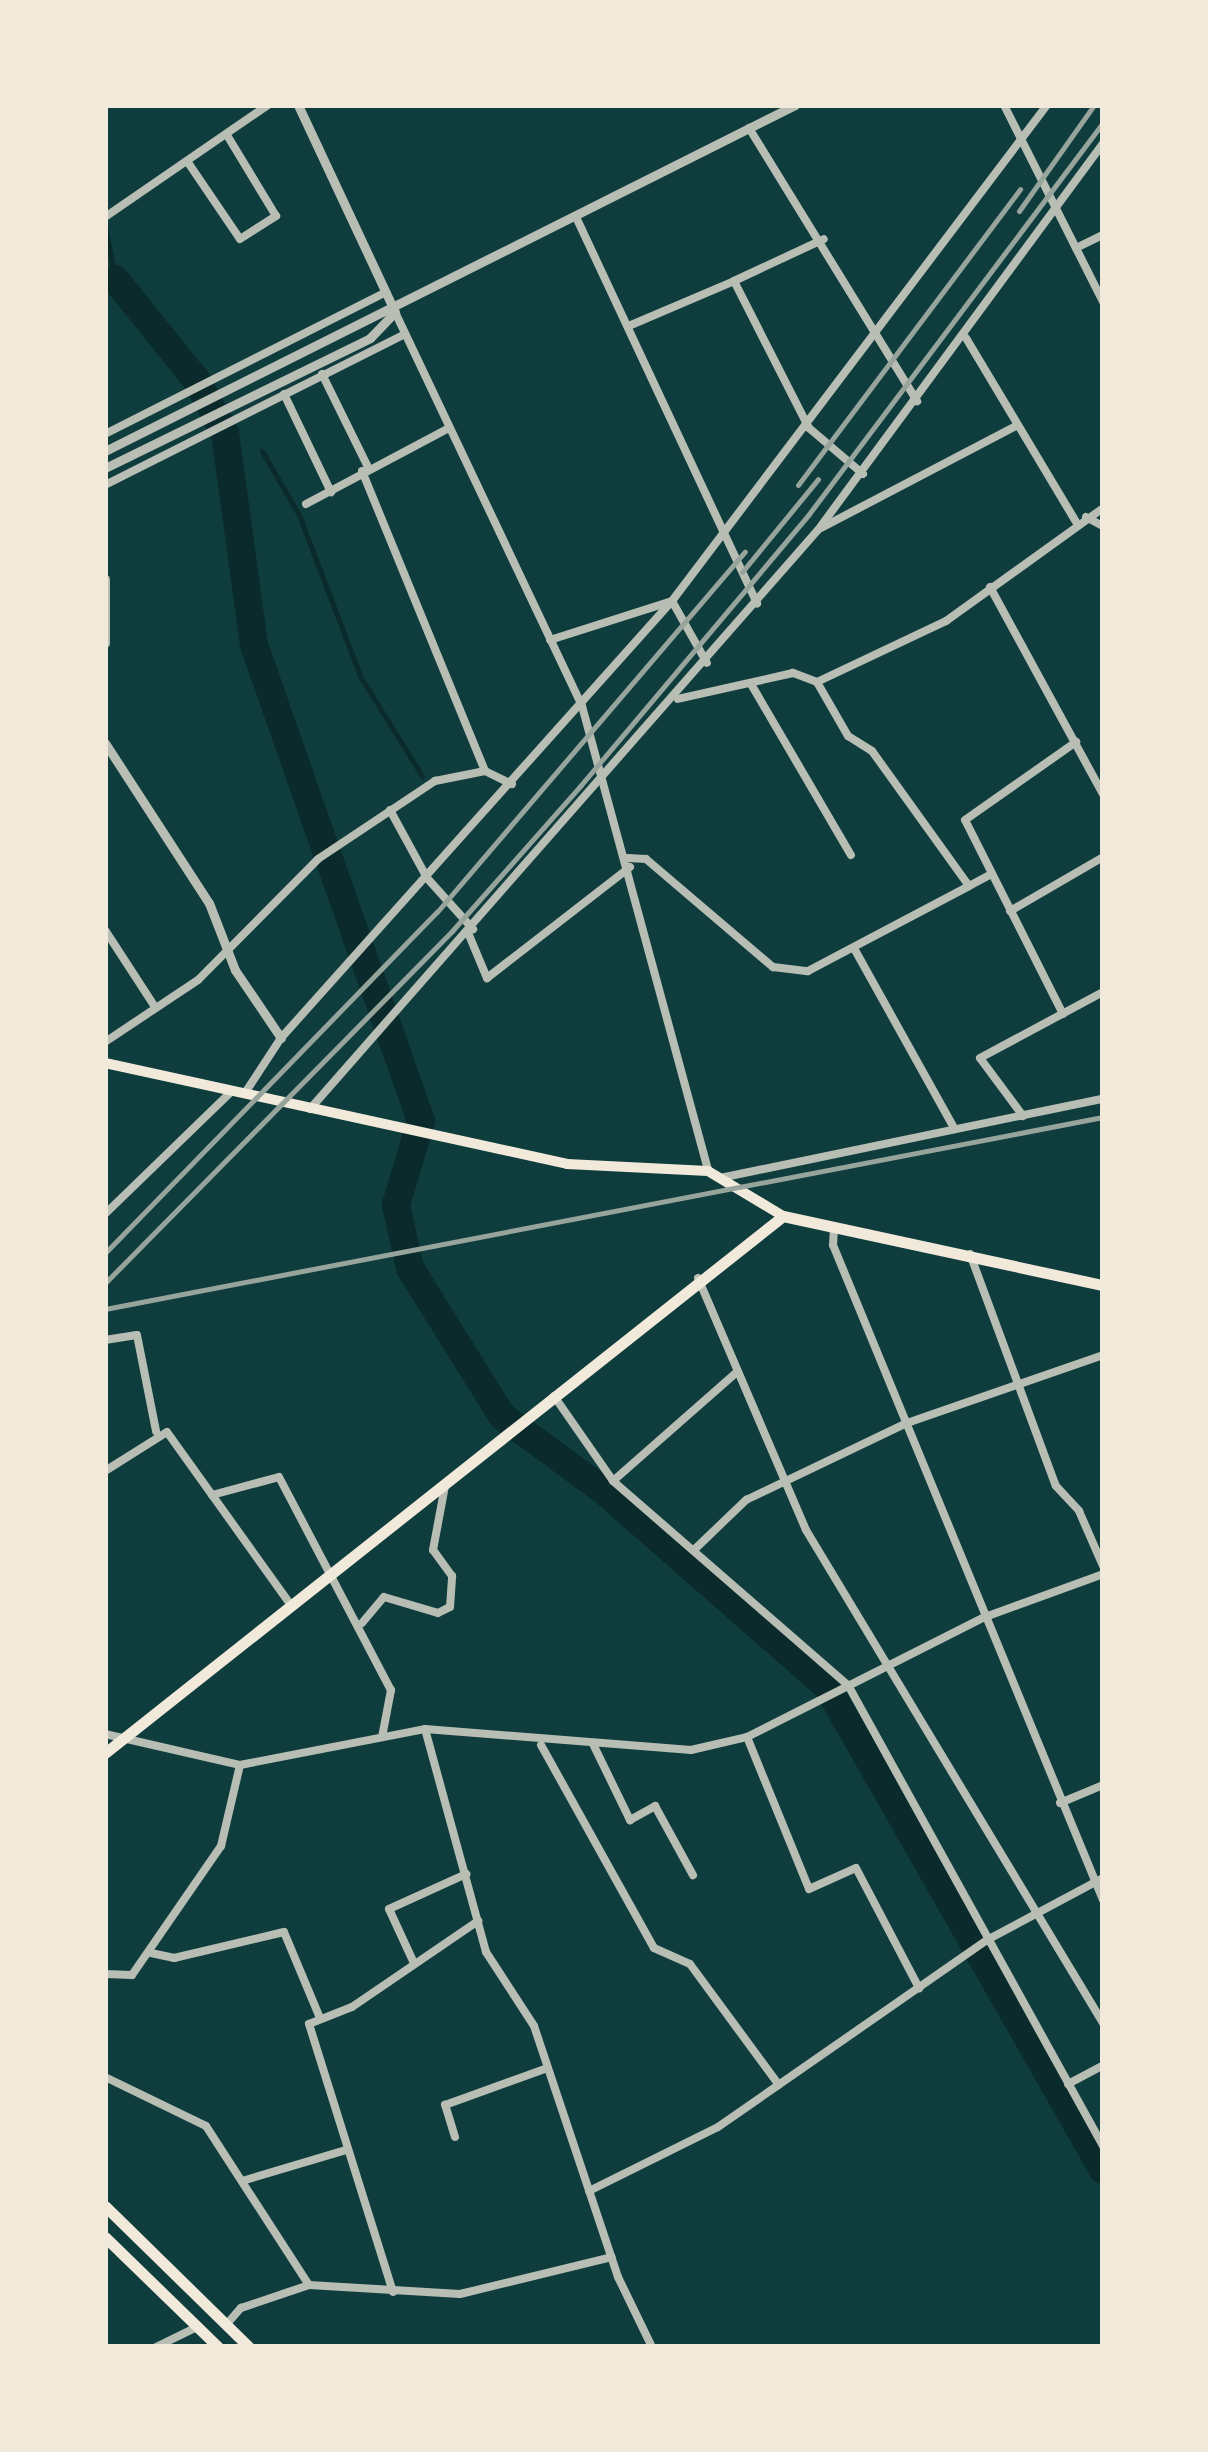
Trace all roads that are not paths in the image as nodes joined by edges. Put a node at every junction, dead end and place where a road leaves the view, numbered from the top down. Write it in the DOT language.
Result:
graph roads {
  1 [pos="268,105"];
  2 [pos="298,105"];
  3 [pos="794,105"];
  4 [pos="1004,105"];
  5 [pos="1047,105"];
  6 [pos="749,128"];
  7 [pos="226,135"];
  8 [pos="1022,140"];
  9 [pos="1103,143"];
  10 [pos="186,160"];
  11 [pos="1056,210"];
  12 [pos="105,217"];
  13 [pos="576,217"];
  14 [pos="1103,235"];
  15 [pos="824,239"];
  16 [pos="1076,248"];
  17 [pos="734,281"];
  18 [pos="386,292"];
  19 [pos="1103,302"];
  20 [pos="395,312"];
  21 [pos="632,325"];
  22 [pos="405,334"];
  23 [pos="876,338"];
  24 [pos="966,338"];
  25 [pos="322,374"];
  26 [pos="284,394"];
  27 [pos="918,401"];
  28 [pos="1016,426"];
  29 [pos="450,428"];
  30 [pos="809,428"];
  31 [pos="105,434"];
  32 [pos="105,451"];
  33 [pos="105,468"];
  34 [pos="365,469"];
  35 [pos="863,474"];
  36 [pos="105,485"];
  37 [pos="330,492"];
  38 [pos="306,504"];
  39 [pos="1103,508"];
  40 [pos="1086,517"];
  41 [pos="1076,522"];
  42 [pos="1103,526"];
  43 [pos="818,530"];
  44 [pos="724,535"];
  45 [pos="105,579"];
  46 [pos="990,586"];
  47 [pos="672,601"];
  48 [pos="757,604"];
  49 [pos="550,640"];
  50 [pos="105,643"];
  51 [pos="707,663"];
  52 [pos="817,682"];
  53 [pos="751,684"];
  54 [pos="676,699"];
  55 [pos="582,706"];
  56 [pos="1076,742"];
  57 [pos="105,743"];
  58 [pos="1103,762"];
  59 [pos="1090,768"];
  60 [pos="485,772"];
  61 [pos="608,778"];
  62 [pos="512,784"];
  63 [pos="1103,794"];
  64 [pos="390,810"];
  65 [pos="851,855"];
  66 [pos="1103,857"];
  67 [pos="629,862"];
  68 [pos="992,874"];
  69 [pos="427,878"];
  70 [pos="969,886"];
  71 [pos="1010,911"];
  72 [pos="105,930"];
  73 [pos="471,932"];
  74 [pos="854,950"];
  75 [pos="227,953"];
  76 [pos="1103,992"];
  77 [pos="156,1007"];
  78 [pos="1062,1014"];
  79 [pos="281,1038"];
  80 [pos="105,1042"];
  81 [pos="105,1064"];
  82 [pos="239,1092"];
  83 [pos="1103,1099"];
  84 [pos="310,1109"];
  85 [pos="1022,1116"];
  86 [pos="954,1128"];
  87 [pos="708,1171"];
  88 [pos="720,1178"];
  89 [pos="105,1214"];
  90 [pos="783,1216"];
  91 [pos="834,1226"];
  92 [pos="970,1254"];
  93 [pos="698,1278"];
  94 [pos="1103,1284"];
  95 [pos="105,1340"];
  96 [pos="1103,1355"];
  97 [pos="735,1374"];
  98 [pos="1020,1383"];
  99 [pos="554,1396"];
  100 [pos="907,1423"];
  101 [pos="156,1430"];
  102 [pos="105,1471"];
  103 [pos="613,1481"];
  104 [pos="446,1482"];
  105 [pos="782,1483"];
  106 [pos="212,1495"];
  107 [pos="695,1549"];
  108 [pos="1103,1566"];
  109 [pos="330,1573"];
  110 [pos="1103,1574"];
  111 [pos="290,1604"];
  112 [pos="985,1617"];
  113 [pos="362,1623"];
  114 [pos="888,1665"];
  115 [pos="846,1687"];
  116 [pos="426,1729"];
  117 [pos="105,1734"];
  118 [pos="382,1737"];
  119 [pos="747,1737"];
  120 [pos="122,1739"];
  121 [pos="593,1744"];
  122 [pos="541,1745"];
  123 [pos="105,1753"];
  124 [pos="240,1765"];
  125 [pos="1103,1786"];
  126 [pos="1060,1803"];
  127 [pos="466,1874"];
  128 [pos="694,1875"];
  129 [pos="1103,1878"];
  130 [pos="1094,1883"];
  131 [pos="1103,1900"];
  132 [pos="1039,1911"];
  133 [pos="478,1921"];
  134 [pos="985,1943"];
  135 [pos="151,1953"];
  136 [pos="413,1961"];
  137 [pos="105,1974"];
  138 [pos="919,1988"];
  139 [pos="320,2018"];
  140 [pos="1103,2023"];
  141 [pos="1103,2065"];
  142 [pos="548,2068"];
  143 [pos="105,2077"];
  144 [pos="1068,2084"];
  145 [pos="779,2085"];
  146 [pos="455,2136"];
  147 [pos="1103,2146"];
  148 [pos="346,2150"];
  149 [pos="242,2181"];
  150 [pos="590,2191"];
  151 [pos="105,2206"];
  152 [pos="105,2238"];
  153 [pos="612,2257"];
  154 [pos="309,2285"];
  155 [pos="393,2292"];
  156 [pos="226,2325"];
  157 [pos="197,2326"];
  158 [pos="156,2347"];
  159 [pos="218,2347"];
  160 [pos="248,2347"];
  161 [pos="652,2347"];
  1 -- 7 [label="street"];
  2 -- 18 [label="street"];
  3 -- 6 [label="street"];
  4 -- 8 [label="street"];
  5 -- 8 [label="street"];
  6 -- 13 [label="street"];
  6 -- 15 [label="street"];
  7 -- 10 [label="street"];
  7 -- 10 [label="street"];
  8 -- 11 [label="street"];
  8 -- 23 [label="street"];
  9 -- 11 [label="street"];
  10 -- 12 [label="street"];
  11 -- 16 [label="street"];
  11 -- 24 [label="street"];
  13 -- 20 [label="street"];
  13 -- 21 [label="street"];
  14 -- 16 [label="street"];
  15 -- 17 [label="street"];
  15 -- 23 [label="street"];
  16 -- 19 [label="street"];
  17 -- 21 [label="street"];
  17 -- 30 [label="street"];
  18 -- 20 [label="street"];
  18 -- 31 [label="street"];
  20 -- 22 [label="street"];
  20 -- 32 [label="street"];
  20 -- 33 [label="street"];
  21 -- 44 [label="street"];
  22 -- 25 [label="street"];
  22 -- 29 [label="street"];
  23 -- 27 [label="street"];
  23 -- 30 [label="street"];
  24 -- 27 [label="street"];
  24 -- 28 [label="street"];
  25 -- 26 [label="street"];
  25 -- 34 [label="street"];
  26 -- 36 [label="street"];
  26 -- 37 [label="street"];
  27 -- 35 [label="street"];
  28 -- 41 [label="street"];
  28 -- 43 [label="street"];
  29 -- 34 [label="street"];
  29 -- 49 [label="street"];
  30 -- 35 [label="street"];
  30 -- 44 [label="street"];
  34 -- 37 [label="street"];
  34 -- 60 [label="street"];
  35 -- 43 [label="street"];
  37 -- 38 [label="street"];
  39 -- 40 [label="street"];
  40 -- 41 [label="street"];
  40 -- 42 [label="street"];
  41 -- 46 [label="street"];
  43 -- 48 [label="street"];
  44 -- 47 [label="street"];
  44 -- 48 [label="street"];
  45 -- 50 [label="street"];
  46 -- 52 [label="street"];
  46 -- 56 [label="street"];
  47 -- 49 [label="street"];
  47 -- 51 [label="street"];
  47 -- 55 [label="street"];
  48 -- 51 [label="street"];
  49 -- 55 [label="street"];
  51 -- 54 [label="street"];
  52 -- 53 [label="street"];
  52 -- 70 [label="street"];
  53 -- 54 [label="street"];
  53 -- 65 [label="street"];
  54 -- 61 [label="street"];
  55 -- 61 [label="street"];
  55 -- 62 [label="street"];
  56 -- 59 [label="street"];
  56 -- 68 [label="street"];
  57 -- 75 [label="street"];
  58 -- 59 [label="street"];
  59 -- 63 [label="street"];
  60 -- 62 [label="street"];
  60 -- 64 [label="street"];
  61 -- 67 [label="street"];
  61 -- 73 [label="street"];
  62 -- 69 [label="street"];
  64 -- 69 [label="street"];
  64 -- 75 [label="street"];
  66 -- 71 [label="street"];
  67 -- 73 [label="street"];
  67 -- 74 [label="street"];
  67 -- 87 [label="street"];
  68 -- 70 [label="street"];
  68 -- 71 [label="street"];
  69 -- 73 [label="street"];
  69 -- 79 [label="street"];
  70 -- 74 [label="street"];
  71 -- 78 [label="street"];
  72 -- 77 [label="street"];
  73 -- 84 [label="street"];
  74 -- 86 [label="street"];
  75 -- 77 [label="street"];
  75 -- 79 [label="street"];
  76 -- 78 [label="street"];
  77 -- 80 [label="street"];
  78 -- 85 [label="street"];
  79 -- 82 [label="street"];
  81 -- 82 [label="main road"];
  82 -- 84 [label="main road"];
  82 -- 89 [label="street"];
  83 -- 85 [label="street"];
  84 -- 87 [label="main road"];
  85 -- 86 [label="street"];
  86 -- 88 [label="street"];
  87 -- 88 [label="main road"];
  88 -- 90 [label="main road"];
  90 -- 91 [label="main road"];
  90 -- 93 [label="main road"];
  91 -- 92 [label="main road"];
  91 -- 100 [label="street"];
  92 -- 94 [label="main road"];
  92 -- 98 [label="street"];
  93 -- 97 [label="street"];
  93 -- 99 [label="main road"];
  95 -- 101 [label="street"];
  96 -- 98 [label="street"];
  97 -- 103 [label="street"];
  97 -- 105 [label="street"];
  98 -- 100 [label="street"];
  98 -- 108 [label="street"];
  99 -- 103 [label="street"];
  99 -- 104 [label="main road"];
  100 -- 105 [label="street"];
  100 -- 112 [label="street"];
  101 -- 102 [label="street"];
  101 -- 106 [label="street"];
  103 -- 107 [label="street"];
  104 -- 109 [label="main road"];
  104 -- 113 [label="street"];
  105 -- 107 [label="street"];
  105 -- 114 [label="street"];
  106 -- 109 [label="street"];
  106 -- 111 [label="street"];
  107 -- 115 [label="street"];
  109 -- 111 [label="main road"];
  109 -- 113 [label="street"];
  110 -- 112 [label="street"];
  111 -- 120 [label="main road"];
  112 -- 114 [label="street"];
  112 -- 126 [label="street"];
  113 -- 118 [label="street"];
  114 -- 115 [label="street"];
  114 -- 132 [label="street"];
  115 -- 119 [label="street"];
  115 -- 134 [label="street"];
  116 -- 118 [label="street"];
  116 -- 122 [label="street"];
  116 -- 127 [label="street"];
  117 -- 120 [label="street"];
  118 -- 124 [label="street"];
  119 -- 121 [label="street"];
  119 -- 138 [label="street"];
  120 -- 123 [label="main road"];
  120 -- 124 [label="street"];
  121 -- 122 [label="street"];
  121 -- 128 [label="street"];
  122 -- 145 [label="street"];
  124 -- 135 [label="street"];
  125 -- 126 [label="street"];
  126 -- 130 [label="street"];
  127 -- 133 [label="street"];
  127 -- 136 [label="street"];
  129 -- 130 [label="street"];
  130 -- 131 [label="street"];
  130 -- 132 [label="street"];
  132 -- 134 [label="street"];
  132 -- 140 [label="street"];
  133 -- 136 [label="street"];
  133 -- 142 [label="street"];
  134 -- 138 [label="street"];
  134 -- 144 [label="street"];
  135 -- 137 [label="street"];
  135 -- 139 [label="street"];
  136 -- 139 [label="street"];
  138 -- 145 [label="street"];
  139 -- 148 [label="street"];
  141 -- 144 [label="street"];
  142 -- 146 [label="street"];
  142 -- 150 [label="street"];
  143 -- 149 [label="street"];
  144 -- 147 [label="street"];
  145 -- 150 [label="street"];
  148 -- 149 [label="street"];
  148 -- 155 [label="street"];
  149 -- 154 [label="street"];
  150 -- 153 [label="street"];
  151 -- 156 [label="main road"];
  152 -- 157 [label="main road"];
  153 -- 155 [label="street"];
  153 -- 161 [label="street"];
  154 -- 155 [label="street"];
  154 -- 156 [label="street"];
  156 -- 160 [label="main road"];
  157 -- 158 [label="street"];
  157 -- 159 [label="main road"];
}
